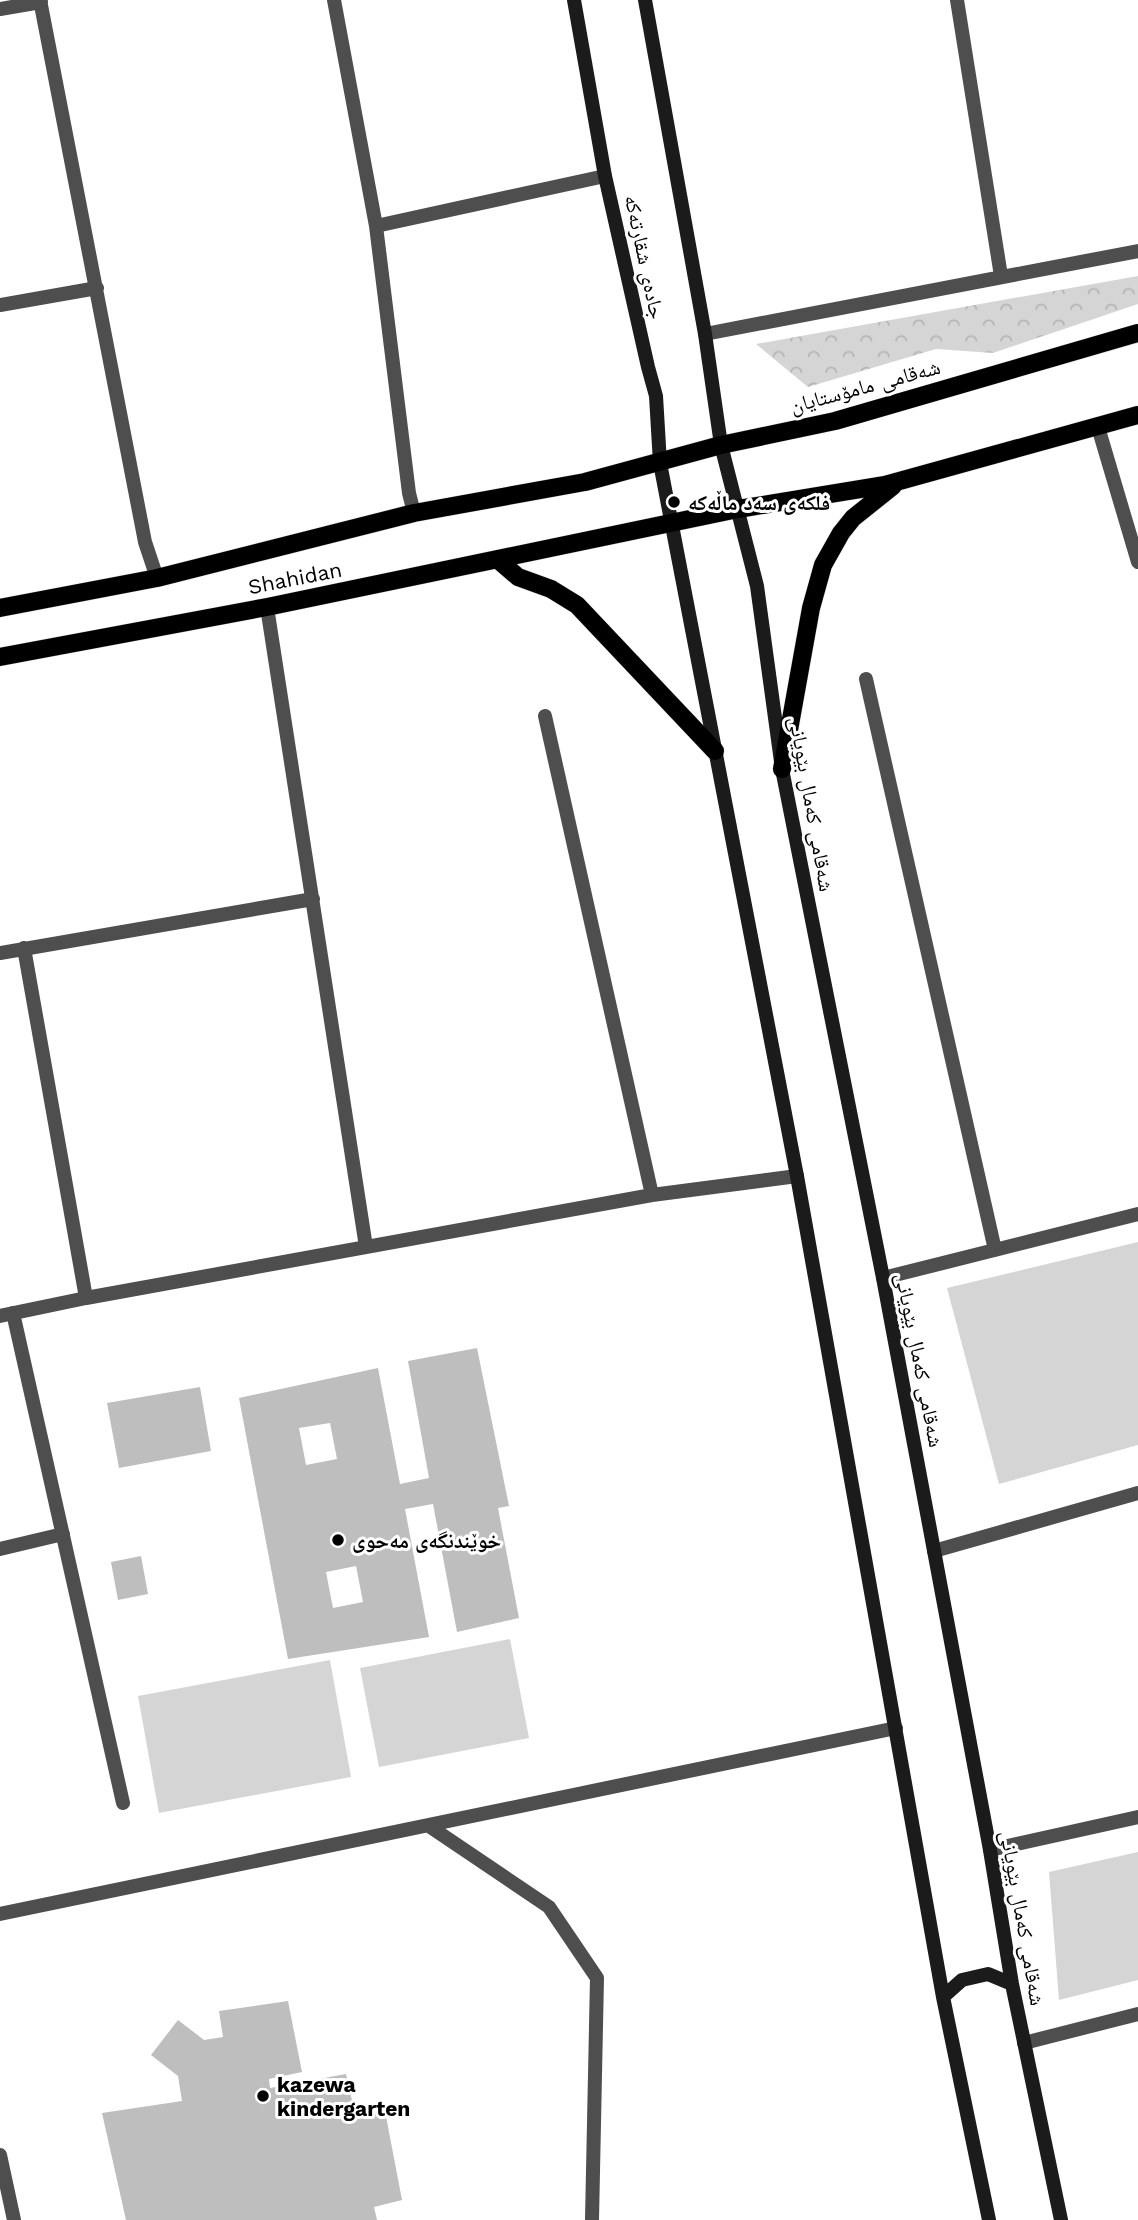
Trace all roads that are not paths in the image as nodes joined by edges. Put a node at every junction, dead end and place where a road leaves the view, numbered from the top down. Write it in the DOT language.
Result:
graph roads {
  1 [pos="334,0"];
  2 [pos="574,0"];
  3 [pos="645,0"];
  4 [pos="957,0"];
  5 [pos="41,1"];
  6 [pos="0,9"];
  7 [pos="606,176"];
  8 [pos="376,226"];
  9 [pos="1138,251"];
  10 [pos="1001,276"];
  11 [pos="97,288"];
  12 [pos="0,305"];
  13 [pos="1138,333"];
  14 [pos="705,334"];
  15 [pos="1138,415"];
  16 [pos="1098,427"];
  17 [pos="721,445"];
  18 [pos="660,463"];
  19 [pos="899,482"];
  20 [pos="738,509"];
  21 [pos="414,513"];
  22 [pos="671,523"];
  23 [pos="497,559"];
  24 [pos="1138,562"];
  25 [pos="157,578"];
  26 [pos="267,607"];
  27 [pos="0,608"];
  28 [pos="0,657"];
  29 [pos="866,679"];
  30 [pos="545,716"];
  31 [pos="715,751"];
  32 [pos="782,769"];
  33 [pos="313,899"];
  34 [pos="24,948"];
  35 [pos="0,953"];
  36 [pos="797,1176"];
  37 [pos="652,1195"];
  38 [pos="1138,1214"];
  39 [pos="366,1247"];
  40 [pos="995,1250"];
  41 [pos="883,1278"];
  42 [pos="86,1298"];
  43 [pos="7,1314"];
  44 [pos="1138,1493"];
  45 [pos="63,1534"];
  46 [pos="0,1549"];
  47 [pos="934,1551"];
  48 [pos="896,1728"];
  49 [pos="123,1803"];
  50 [pos="1138,1817"];
  51 [pos="429,1826"];
  52 [pos="990,1850"];
  53 [pos="0,1914"];
  54 [pos="1012,1984"];
  55 [pos="943,1997"];
  56 [pos="1138,2014"];
  57 [pos="1024,2043"];
  58 [pos="0,2155"];
  59 [pos="14,2220"];
  60 [pos="592,2220"];
  61 [pos="989,2220"];
  62 [pos="1061,2220"];
  1 -- 8 [label="street"];
  2 -- 7 [label="main road, جادەی شقارتەکە"];
  3 -- 14 [label="main road, جادەی شقارتەکە"];
  4 -- 10 [label="street"];
  5 -- 6 [label="street"];
  5 -- 11 [label="street"];
  7 -- 8 [label="street"];
  7 -- 18 [label="main road, جادەی شقارتەکە"];
  8 -- 21 [label="street"];
  9 -- 10 [label="street"];
  10 -- 14 [label="street"];
  11 -- 12 [label="street"];
  11 -- 25 [label="street"];
  13 -- 17 [label="main road, شەقامی مامۆستایان"];
  14 -- 17 [label="main road, جادەی شقارتەکە"];
  15 -- 16 [label="main road"];
  16 -- 19 [label="main road"];
  16 -- 24 [label="street"];
  17 -- 18 [label="main road, شەقامی مامۆستایان"];
  17 -- 20 [label="main road, جادەی شقارتەکە"];
  18 -- 21 [label="main road, شەقامی مامۆستایان"];
  18 -- 22 [label="main road, جادەی شقارتەکە"];
  19 -- 20 [label="main road"];
  19 -- 32 [label="main road"];
  20 -- 22 [label="main road, Shahidan"];
  20 -- 32 [label="main road, شەقامی کەمال بێویانی"];
  21 -- 25 [label="main road, شەقامی مامۆستایان"];
  22 -- 23 [label="main road, Shahidan"];
  22 -- 31 [label="main road"];
  23 -- 26 [label="main road, Shahidan"];
  23 -- 31 [label="main road"];
  25 -- 27 [label="main road, شەقامی مامۆستایان"];
  26 -- 28 [label="main road, Shahidan"];
  26 -- 33 [label="street"];
  29 -- 40 [label="street"];
  30 -- 37 [label="street"];
  31 -- 36 [label="main road"];
  32 -- 41 [label="main road, شەقامی کەمال بێویانی"];
  33 -- 34 [label="street"];
  33 -- 39 [label="street"];
  34 -- 35 [label="street"];
  34 -- 42 [label="street"];
  36 -- 37 [label="street"];
  36 -- 48 [label="main road"];
  37 -- 39 [label="street"];
  38 -- 40 [label="street"];
  39 -- 42 [label="street"];
  40 -- 41 [label="street"];
  41 -- 47 [label="main road, شەقامی کەمال بێویانی"];
  42 -- 43 [label="street"];
  43 -- 45 [label="street"];
  44 -- 47 [label="street"];
  45 -- 46 [label="street"];
  45 -- 49 [label="street"];
  47 -- 52 [label="main road, شەقامی کەمال بێویانی"];
  48 -- 51 [label="street"];
  48 -- 55 [label="main road"];
  50 -- 52 [label="street"];
  51 -- 53 [label="street"];
  51 -- 60 [label="street"];
  52 -- 54 [label="main road, شەقامی کەمال بێویانی"];
  54 -- 55 [label="main road"];
  54 -- 57 [label="main road, شەقامی کەمال بێویانی"];
  55 -- 61 [label="main road"];
  56 -- 57 [label="street"];
  57 -- 62 [label="main road, شەقامی کەمال بێویانی"];
  58 -- 59 [label="street"];
}
